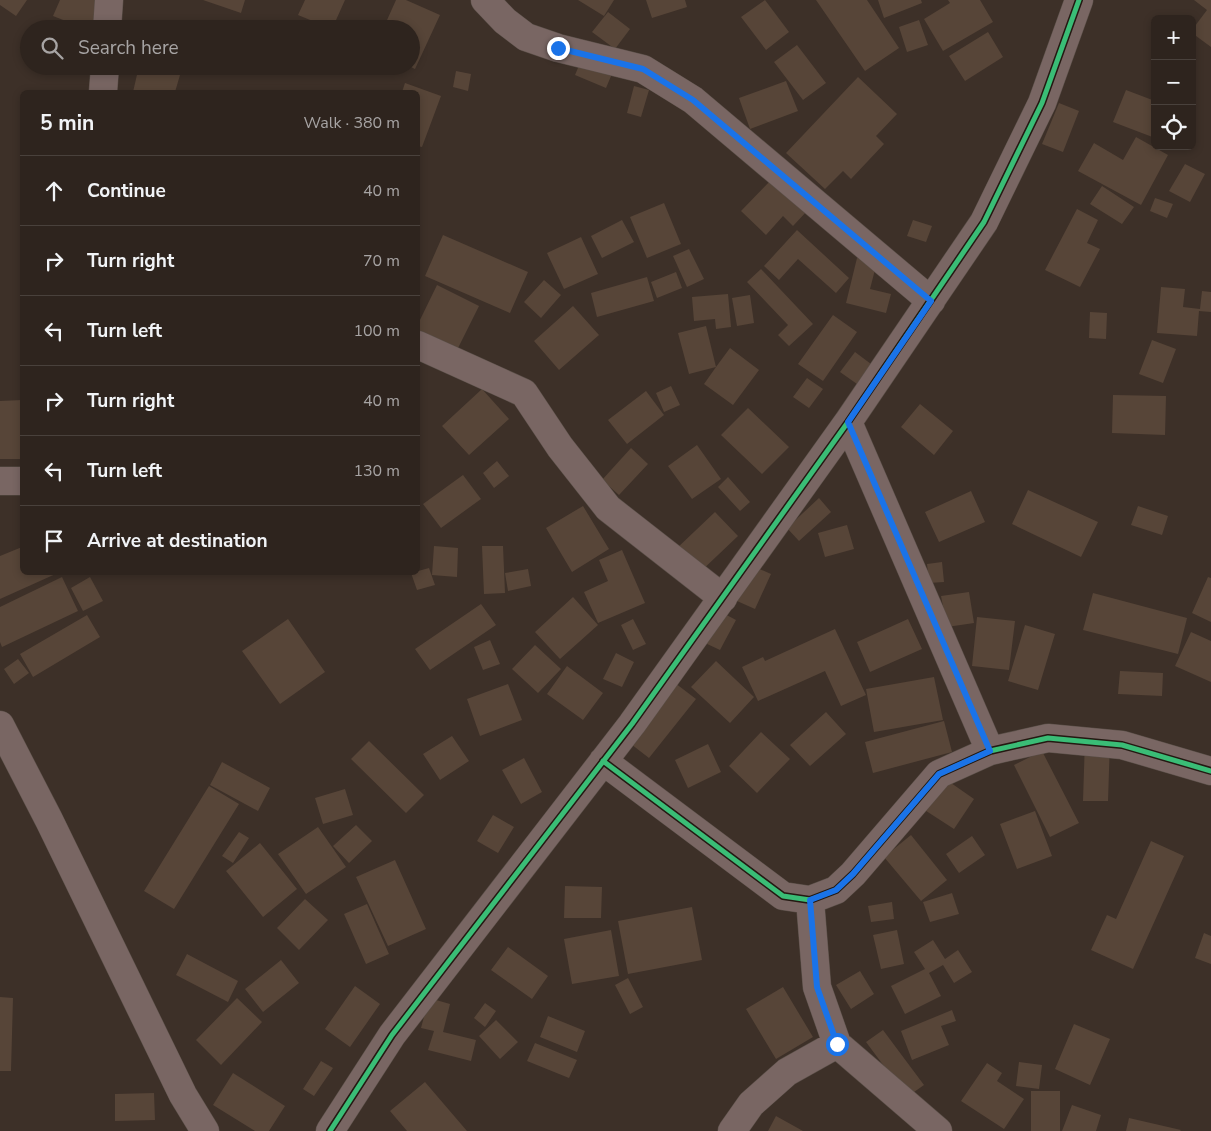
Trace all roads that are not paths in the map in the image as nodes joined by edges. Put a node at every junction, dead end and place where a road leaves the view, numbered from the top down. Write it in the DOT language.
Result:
graph roads {
  1 [pos="110,0"];
  2 [pos="485,0"];
  3 [pos="1079,0"];
  4 [pos="108,20"];
  5 [pos="104,75"];
  6 [pos="103,90"];
  7 [pos="931,301"];
  8 [pos="420,346"];
  9 [pos="848,422"];
  10 [pos="0,481"];
  11 [pos="20,481"];
  12 [pos="723,598"];
  13 [pos="0,725"];
  14 [pos="990,751"];
  15 [pos="603,761"];
  16 [pos="1211,771"];
  17 [pos="810,900"];
  18 [pos="837,1044"];
  19 [pos="205,1131"];
  20 [pos="330,1131"];
  21 [pos="732,1131"];
  22 [pos="938,1131"];
  1 -- 4 [label="street"];
  2 -- 7 [label="street"];
  3 -- 7 [label="street"];
  5 -- 6 [label="street"];
  7 -- 9 [label="street"];
  8 -- 12 [label="street"];
  9 -- 12 [label="street"];
  9 -- 14 [label="street"];
  10 -- 11 [label="street"];
  12 -- 15 [label="street"];
  13 -- 19 [label="street"];
  14 -- 16 [label="street"];
  14 -- 17 [label="street"];
  15 -- 17 [label="street"];
  15 -- 20 [label="street"];
  17 -- 18 [label="street"];
  18 -- 21 [label="street"];
  18 -- 22 [label="street"];
}
